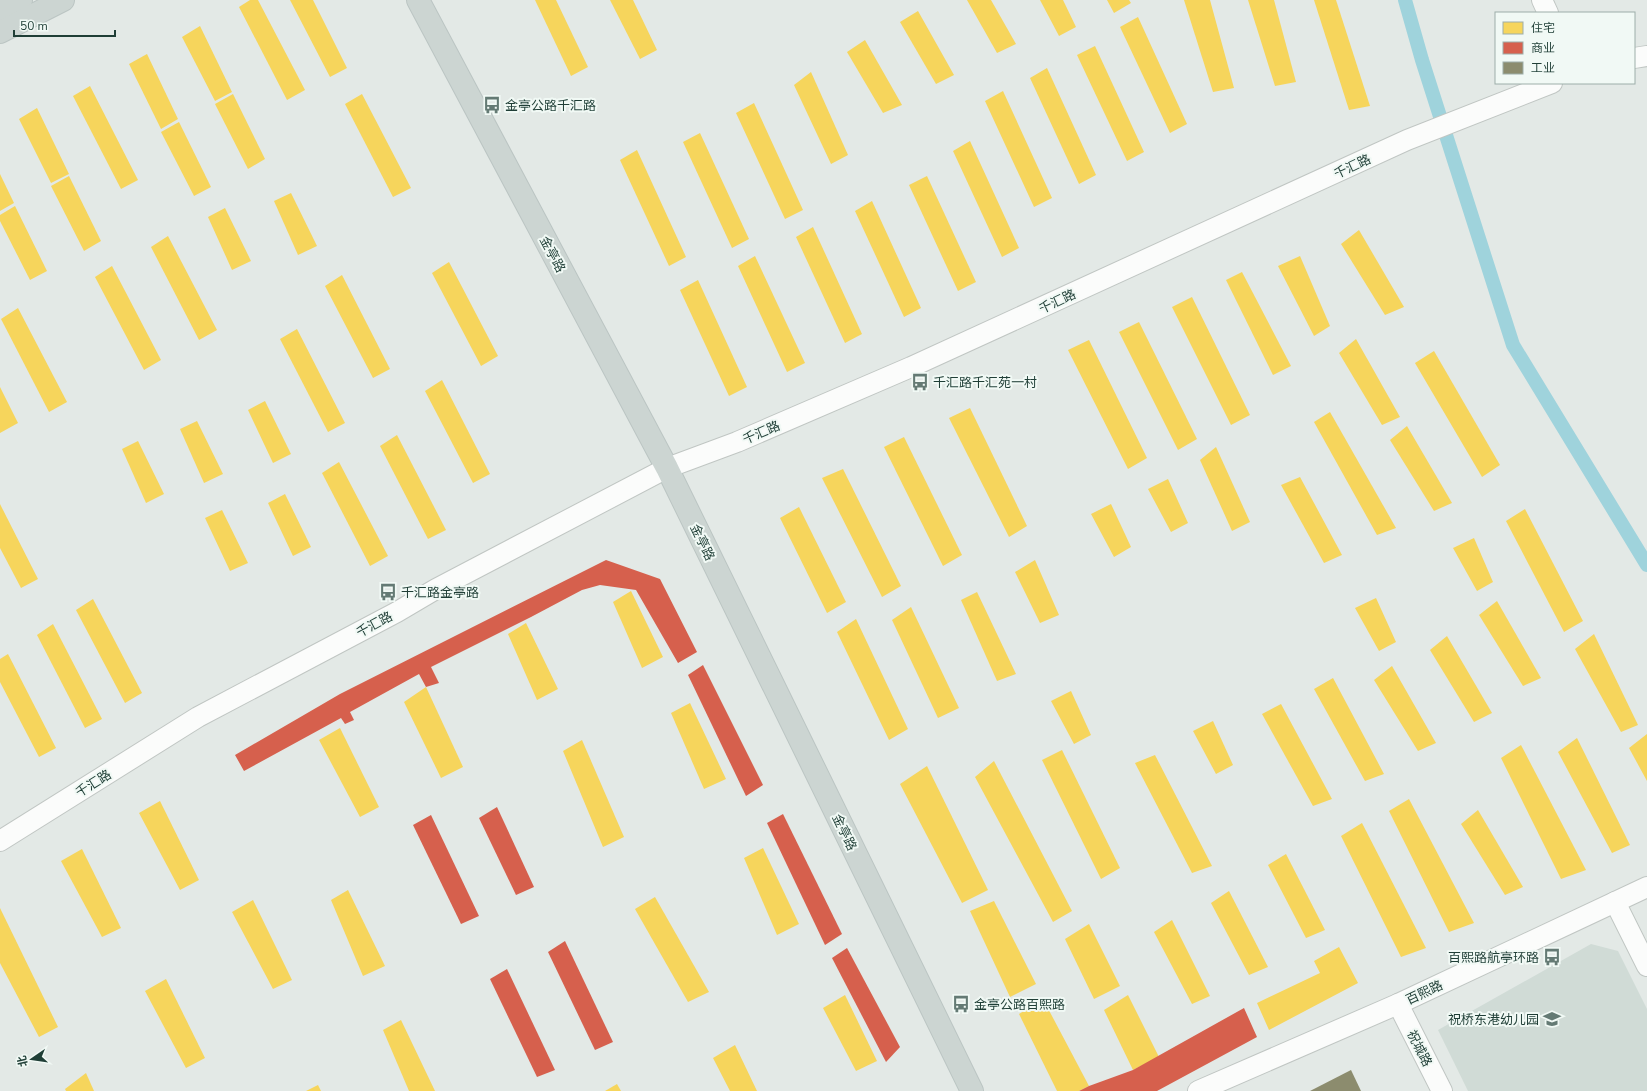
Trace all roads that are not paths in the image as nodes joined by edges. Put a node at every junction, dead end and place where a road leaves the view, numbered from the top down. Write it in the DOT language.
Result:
graph roads {
  1 [pos="20,0"];
  2 [pos="63,0"];
  3 [pos="418,0"];
  4 [pos="1542,0"];
  5 [pos="0,10"];
  6 [pos="1548,12"];
  7 [pos="0,32"];
  8 [pos="1647,56"];
  9 [pos="1635,58"];
  10 [pos="1549,84"];
  11 [pos="667,468"];
  12 [pos="0,841"];
  13 [pos="1647,887"];
  14 [pos="1615,902"];
  15 [pos="1647,966"];
  16 [pos="1398,1004"];
  17 [pos="972,1091"];
  18 [pos="1198,1091"];
  19 [pos="1442,1091"];
  1 -- 5 [label="main road"];
  2 -- 7 [label="main road"];
  3 -- 11 [label="main road, 金亭路"];
  4 -- 6 [label="street"];
  8 -- 9 [label="street"];
  10 -- 11 [label="street, 千汇路"];
  11 -- 12 [label="street, 千汇路"];
  11 -- 17 [label="main road, 金亭路"];
  13 -- 14 [label="street, 百熙路"];
  14 -- 15 [label="street"];
  14 -- 16 [label="street, 百熙路"];
  16 -- 18 [label="street, 百熙路"];
  16 -- 19 [label="street, 祝城路"];
}
